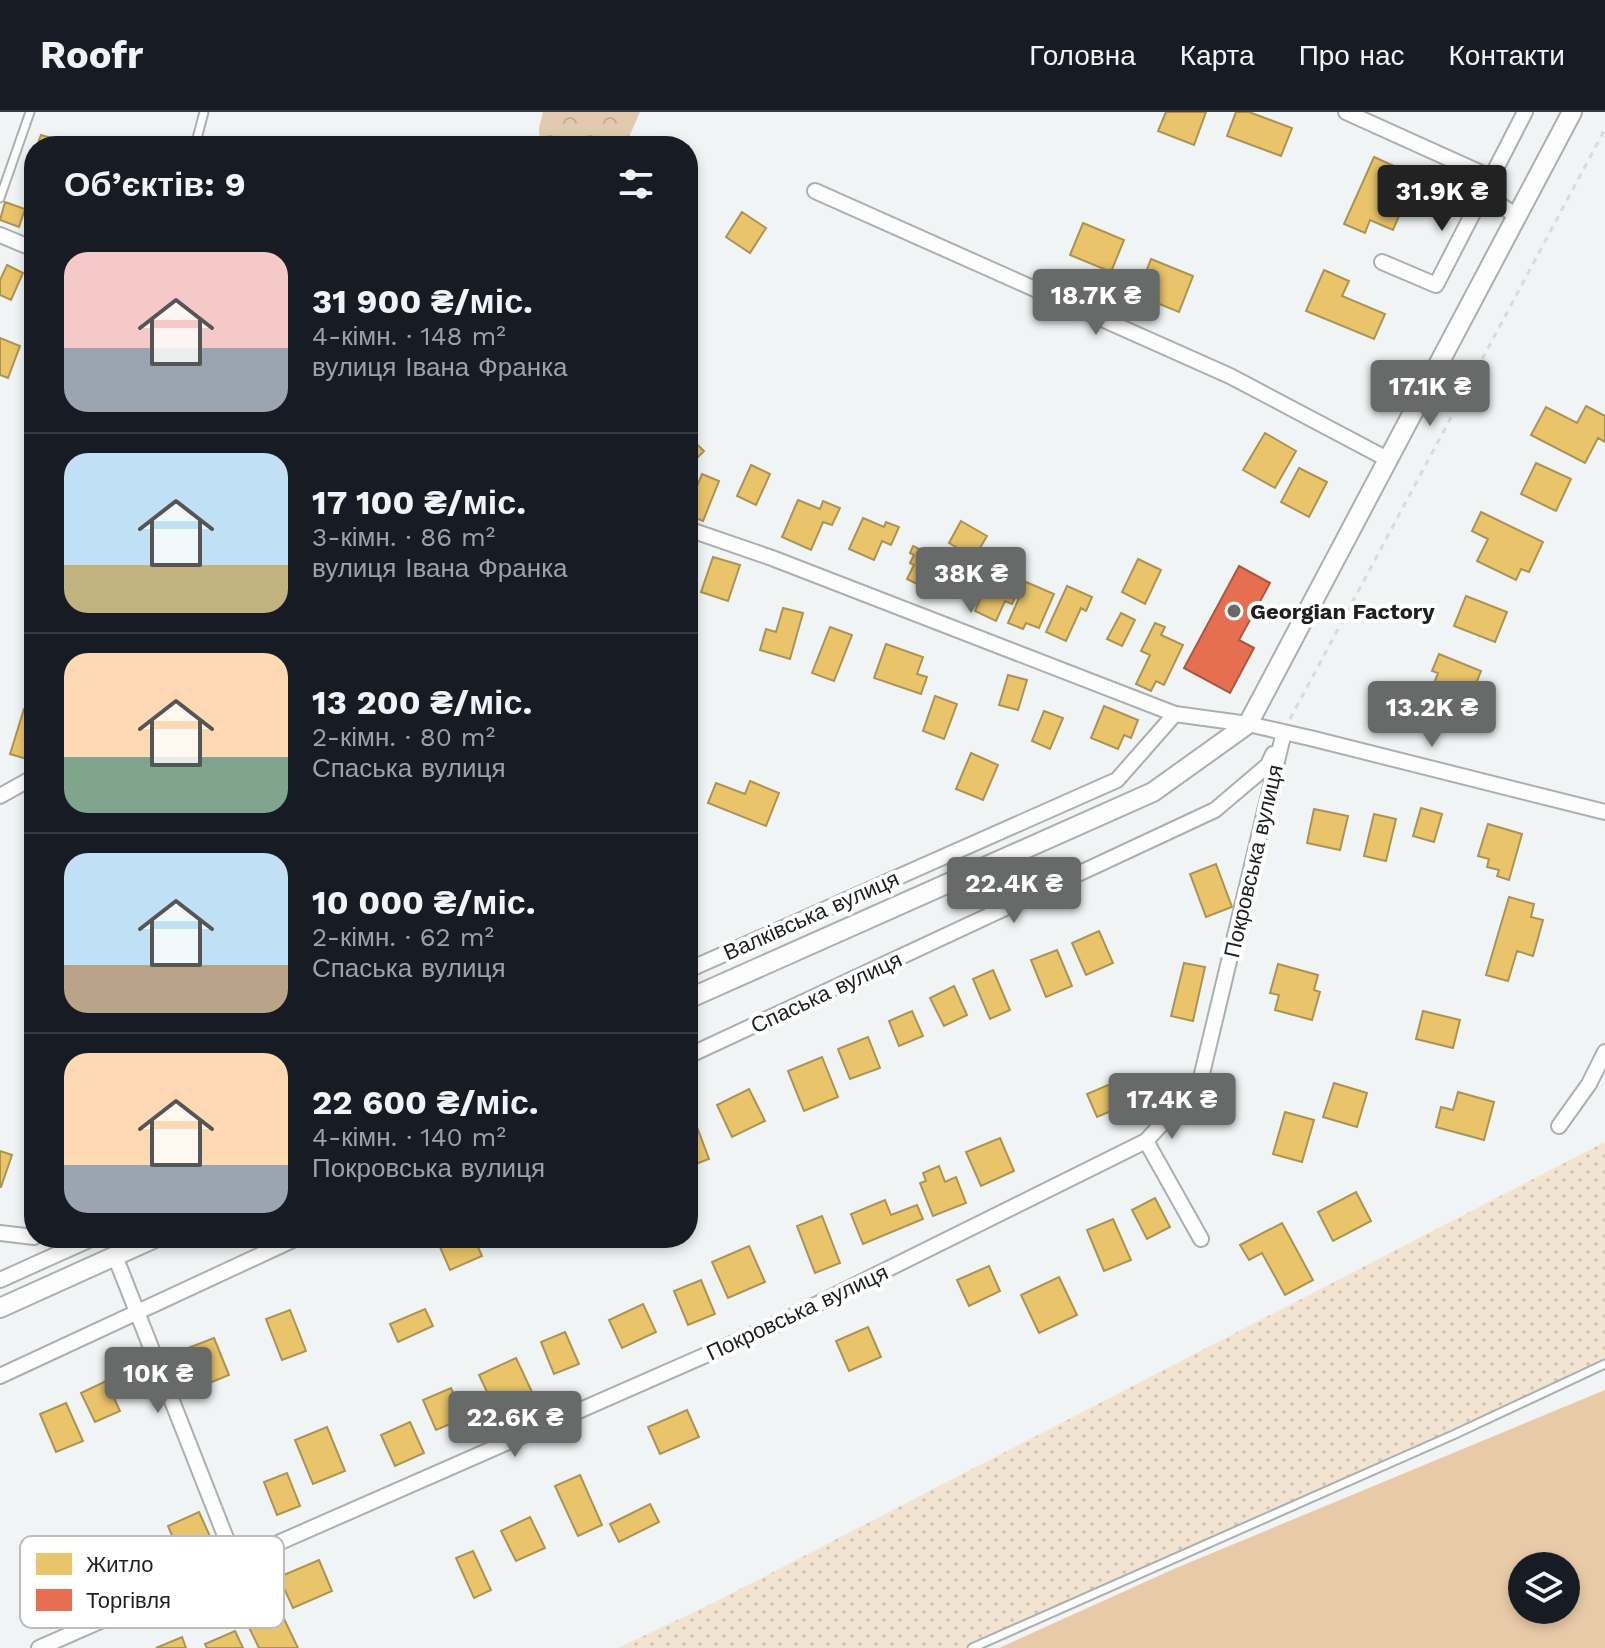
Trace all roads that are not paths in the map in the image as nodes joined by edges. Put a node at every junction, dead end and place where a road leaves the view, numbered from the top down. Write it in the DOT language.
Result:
graph roads {
  1 [pos="30,112"];
  2 [pos="204,112"];
  3 [pos="1346,112"];
  4 [pos="1525,112"];
  5 [pos="1572,112"];
  6 [pos="198,136"];
  7 [pos="1492,178"];
  8 [pos="815,191"];
  9 [pos="0,198"];
  10 [pos="1518,217"];
  11 [pos="0,235"];
  12 [pos="24,245"];
  13 [pos="1382,262"];
  14 [pos="1389,460"];
  15 [pos="698,532"];
  16 [pos="1175,714"];
  17 [pos="1248,724"];
  18 [pos="1284,732"];
  19 [pos="24,783"];
  20 [pos="0,796"];
  21 [pos="1605,812"];
  22 [pos="996,835"];
  23 [pos="1006,856"];
  24 [pos="698,966"];
  25 [pos="698,995"];
  26 [pos="698,1051"];
  27 [pos="1605,1052"];
  28 [pos="1559,1126"];
  29 [pos="1146,1141"];
  30 [pos="0,1233"];
  31 [pos="24,1236"];
  32 [pos="1201,1239"];
  33 [pos="70,1248"];
  34 [pos="133,1248"];
  35 [pos="276,1248"];
  36 [pos="115,1256"];
  37 [pos="0,1280"];
  38 [pos="0,1308"];
  39 [pos="138,1312"];
  40 [pos="1605,1364"];
  41 [pos="0,1376"];
  42 [pos="225,1536"];
  43 [pos="284,1540"];
  44 [pos="84,1628"];
  45 [pos="39,1648"];
  46 [pos="972,1648"];
  1 -- 9 [label="lane"];
  2 -- 6 [label="lane"];
  3 -- 7 [label="street"];
  4 -- 7 [label="street"];
  5 -- 10 [label="street"];
  7 -- 10 [label="street"];
  7 -- 13 [label="street"];
  8 -- 14 [label="street"];
  10 -- 14 [label="street"];
  11 -- 12 [label="street"];
  14 -- 17 [label="street"];
  15 -- 16 [label="street"];
  16 -- 17 [label="street"];
  16 -- 22 [label="street, Валківська вулиця"];
  17 -- 18 [label="street"];
  17 -- 23 [label="street"];
  18 -- 21 [label="street"];
  18 -- 26 [label="street, Спаська вулиця"];
  18 -- 29 [label="street, Покровська вулиця"];
  19 -- 20 [label="street"];
  22 -- 23 [label="street"];
  22 -- 24 [label="street, Валківська вулиця"];
  23 -- 25 [label="street"];
  27 -- 28 [label="street"];
  29 -- 32 [label="street"];
  29 -- 43 [label="street, Покровська вулиця"];
  30 -- 31 [label="street"];
  33 -- 37 [label="street"];
  34 -- 36 [label="street"];
  35 -- 39 [label="street"];
  36 -- 38 [label="street"];
  36 -- 39 [label="street"];
  39 -- 41 [label="street"];
  39 -- 42 [label="street"];
  40 -- 46 [label="lane"];
  44 -- 45 [label="street, Покровська вулиця"];
}
